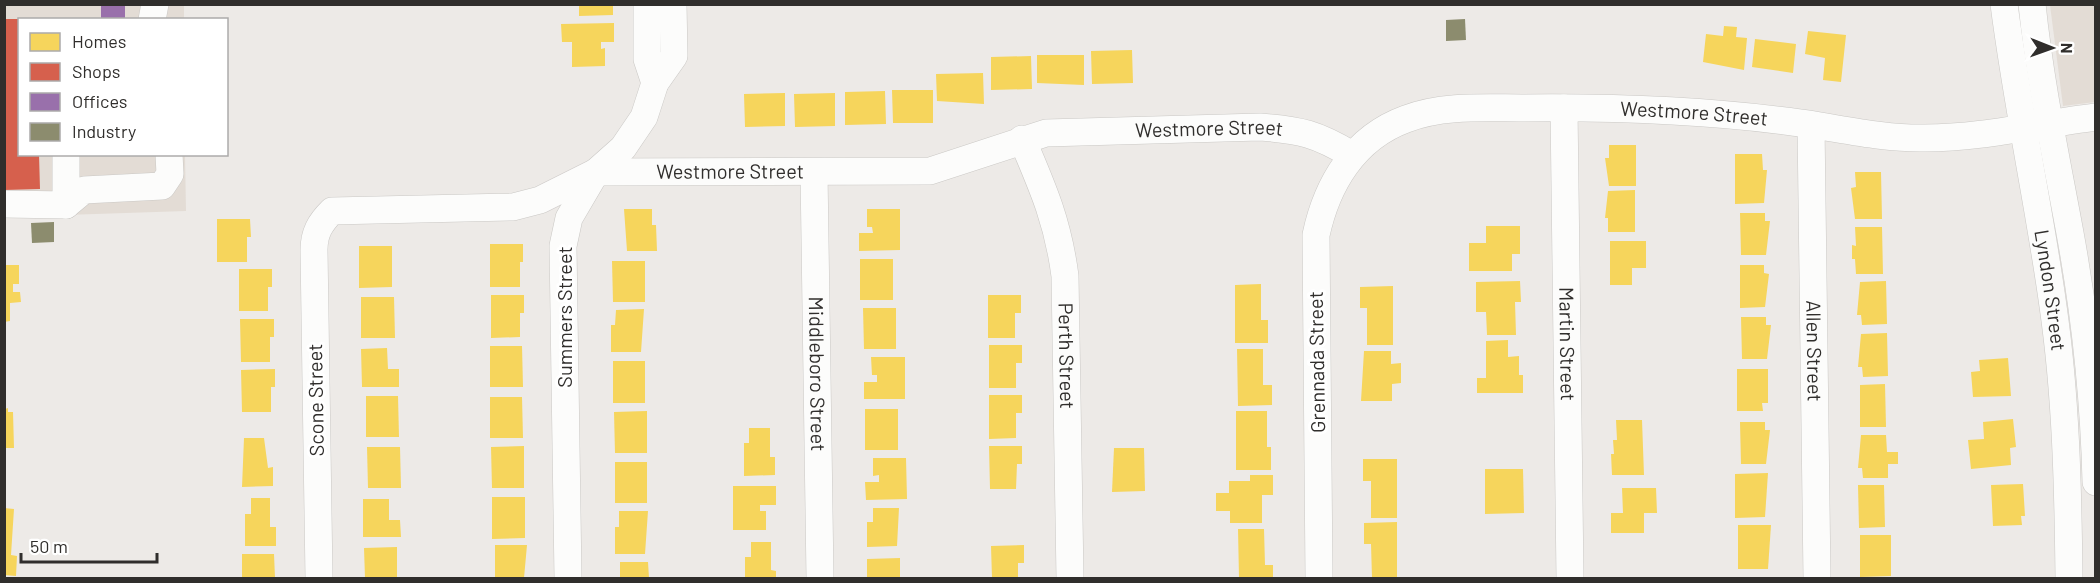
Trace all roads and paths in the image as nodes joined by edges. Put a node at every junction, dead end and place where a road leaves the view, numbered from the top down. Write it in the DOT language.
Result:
graph roads {
  1 [pos="647,4"];
  2 [pos="673,4"];
  3 [pos="2004,4"];
  4 [pos="2032,4"];
  5 [pos="655,83"];
  6 [pos="1564,108"];
  7 [pos="2096,117"];
  8 [pos="2049,123"];
  9 [pos="1811,125"];
  10 [pos="2021,127"];
  11 [pos="1022,139"];
  12 [pos="1352,155"];
  13 [pos="66,156"];
  14 [pos="169,156"];
  15 [pos="596,172"];
  16 [pos="814,172"];
  17 [pos="4,204"];
  18 [pos="66,205"];
  19 [pos="320,223"];
  20 [pos="2096,482"];
  21 [pos="318,579"];
  22 [pos="568,579"];
  23 [pos="820,579"];
  24 [pos="1070,579"];
  25 [pos="1319,579"];
  26 [pos="1570,579"];
  27 [pos="1817,579"];
  28 [pos="2069,579"];
  1 -- 5 [label="street"];
  2 -- 5 [label="street, Summers Street"];
  3 -- 10 [label="street, Lyndon Street"];
  4 -- 8 [label="street, Lyndon Street"];
  5 -- 15 [label="street, Summers Street"];
  6 -- 9 [label="street, Westmore Street"];
  6 -- 12 [label="street, Westmore Street"];
  6 -- 26 [label="street, Martin Street"];
  7 -- 8 [label="street, Westmore Street"];
  8 -- 10 [label="street, Westmore Street"];
  8 -- 20 [label="street, Lyndon Street"];
  9 -- 10 [label="street, Westmore Street"];
  9 -- 27 [label="street, Allen Street"];
  10 -- 28 [label="street, Lyndon Street"];
  11 -- 12 [label="street, Westmore Street"];
  11 -- 16 [label="street, Westmore Street"];
  11 -- 24 [label="street, Perth Street"];
  12 -- 25 [label="street, Grennada Street"];
  13 -- 18 [label="street"];
  14 -- 18 [label="street"];
  15 -- 16 [label="street, Westmore Street"];
  15 -- 19 [label="street, Westmore Street"];
  15 -- 22 [label="street, Summers Street"];
  16 -- 23 [label="street, Middleboro Street"];
  17 -- 18 [label="street"];
  19 -- 21 [label="street, Scone Street"];
}
